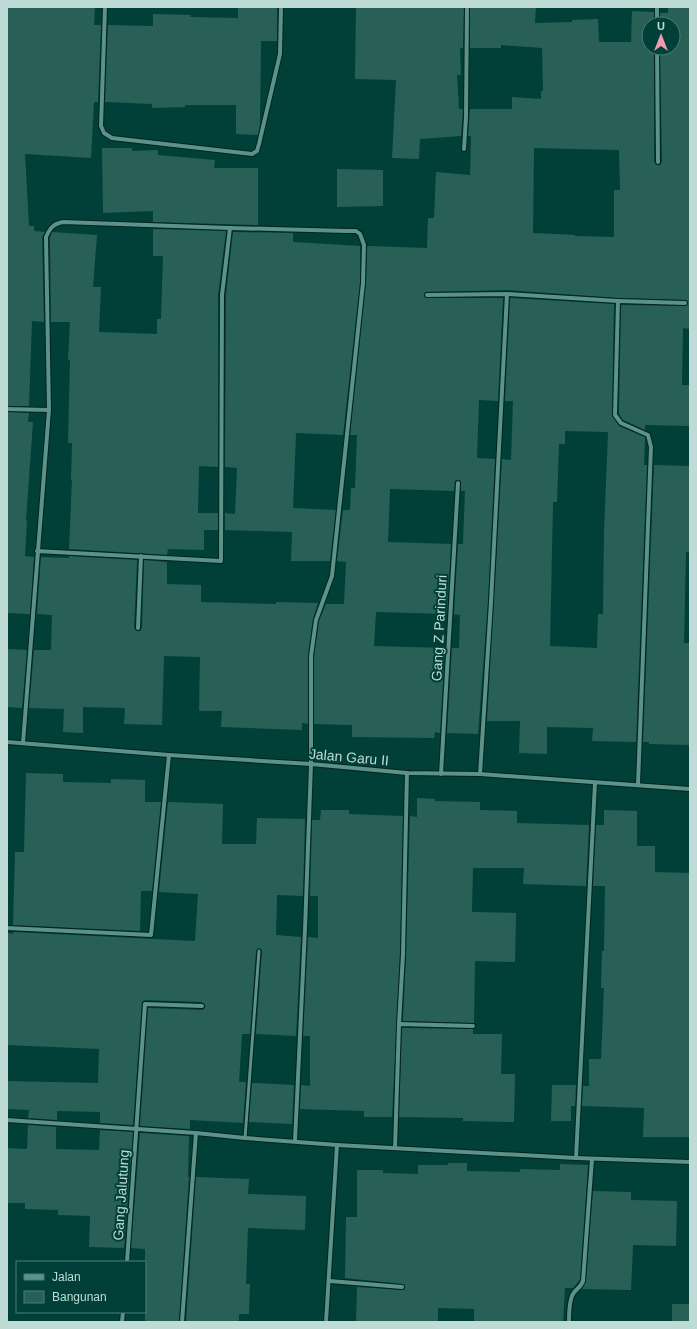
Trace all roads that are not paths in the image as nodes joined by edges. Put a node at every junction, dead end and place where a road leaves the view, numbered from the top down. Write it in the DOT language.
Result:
graph roads {
  1 [pos="105,7"];
  2 [pos="282,7"];
  3 [pos="467,7"];
  4 [pos="657,56"];
  5 [pos="464,149"];
  6 [pos="658,162"];
  7 [pos="230,228"];
  8 [pos="507,294"];
  9 [pos="427,295"];
  10 [pos="618,301"];
  11 [pos="685,303"];
  12 [pos="7,409"];
  13 [pos="49,410"];
  14 [pos="458,484"];
  15 [pos="37,551"];
  16 [pos="141,556"];
  17 [pos="138,628"];
  18 [pos="7,742"];
  19 [pos="23,743"];
  20 [pos="169,755"];
  21 [pos="311,764"];
  22 [pos="407,773"];
  23 [pos="441,774"];
  24 [pos="480,774"];
  25 [pos="595,783"];
  26 [pos="638,784"];
  27 [pos="690,789"];
  28 [pos="7,928"];
  29 [pos="259,951"];
  30 [pos="202,1006"];
  31 [pos="399,1024"];
  32 [pos="473,1026"];
  33 [pos="7,1120"];
  34 [pos="137,1129"];
  35 [pos="196,1133"];
  36 [pos="245,1138"];
  37 [pos="295,1141"];
  38 [pos="337,1145"];
  39 [pos="395,1148"];
  40 [pos="576,1158"];
  41 [pos="592,1159"];
  42 [pos="690,1162"];
  43 [pos="127,1261"];
  44 [pos="330,1282"];
  45 [pos="402,1287"];
  46 [pos="182,1322"];
  47 [pos="326,1322"];
  48 [pos="569,1322"];
  1 -- 2 [label="street"];
  3 -- 5 [label="street"];
  4 -- 6 [label="street"];
  7 -- 13 [label="street"];
  7 -- 16 [label="street"];
  7 -- 21 [label="street"];
  8 -- 9 [label="street"];
  8 -- 10 [label="street"];
  8 -- 24 [label="street"];
  10 -- 11 [label="street"];
  10 -- 26 [label="street"];
  12 -- 13 [label="street"];
  13 -- 15 [label="street"];
  14 -- 23 [label="street, Gang Z Parinduri"];
  15 -- 16 [label="street"];
  15 -- 19 [label="street"];
  16 -- 17 [label="street"];
  18 -- 19 [label="street, Jalan Garu II"];
  19 -- 20 [label="street, Jalan Garu II"];
  20 -- 21 [label="street, Jalan Garu II"];
  20 -- 28 [label="street"];
  21 -- 22 [label="street, Jalan Garu II"];
  21 -- 37 [label="street"];
  22 -- 23 [label="street, Jalan Garu II"];
  22 -- 31 [label="street"];
  23 -- 24 [label="street, Jalan Garu II"];
  24 -- 25 [label="street, Jalan Garu II"];
  25 -- 26 [label="street, Jalan Garu II"];
  25 -- 40 [label="street"];
  26 -- 27 [label="street, Jalan Garu II"];
  29 -- 36 [label="lane"];
  30 -- 34 [label="street, Gang Jalutung"];
  31 -- 32 [label="street"];
  31 -- 39 [label="street"];
  33 -- 34 [label="street"];
  34 -- 35 [label="street"];
  34 -- 43 [label="street, Gang Jalutung"];
  35 -- 36 [label="street"];
  35 -- 46 [label="street"];
  36 -- 37 [label="street"];
  37 -- 38 [label="street"];
  38 -- 39 [label="street"];
  38 -- 44 [label="street"];
  39 -- 40 [label="street"];
  40 -- 41 [label="street"];
  41 -- 42 [label="street"];
  41 -- 48 [label="street"];
  44 -- 45 [label="street"];
  44 -- 47 [label="street"];
}
